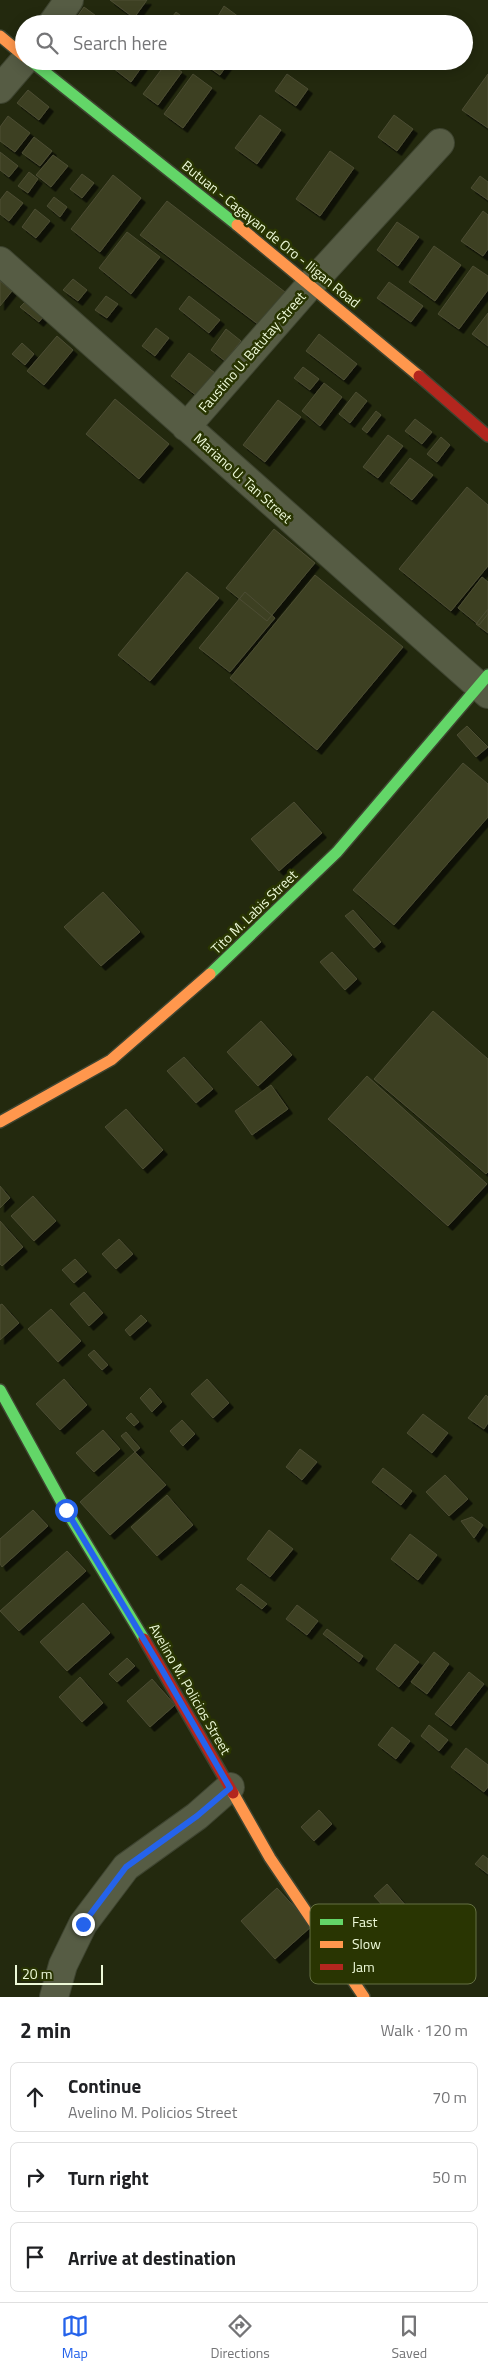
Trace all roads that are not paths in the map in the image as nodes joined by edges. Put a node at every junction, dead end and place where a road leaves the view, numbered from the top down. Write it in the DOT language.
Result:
graph roads {
  1 [pos="69,0"];
  2 [pos="58,15"];
  3 [pos="0,36"];
  4 [pos="15,48"];
  5 [pos="16,70"];
  6 [pos="41,70"];
  7 [pos="0,89"];
  8 [pos="440,143"];
  9 [pos="0,261"];
  10 [pos="311,284"];
  11 [pos="186,427"];
  12 [pos="488,436"];
  13 [pos="485,685"];
  14 [pos="0,1122"];
  15 [pos="0,1390"];
  16 [pos="230,1788"];
  17 [pos="310,1917"];
  18 [pos="355,1984"];
  19 [pos="54,1997"];
  20 [pos="364,1997"];
  1 -- 2 [label="street"];
  3 -- 4 [label="main road"];
  5 -- 7 [label="street"];
  6 -- 10 [label="main road, Butuan - Cagayan de Oro - Iligan Road"];
  8 -- 10 [label="street, Faustino U. Batutay Street"];
  9 -- 11 [label="street, Mariano U. Tan Street"];
  10 -- 11 [label="street, Faustino U. Batutay Street"];
  10 -- 12 [label="main road, Butuan - Cagayan de Oro - Iligan Road"];
  11 -- 13 [label="street, Mariano U. Tan Street"];
  13 -- 14 [label="main road, Tito M. Labis Street"];
  15 -- 16 [label="main road, Avelino M. Policios Street"];
  16 -- 17 [label="main road, Avelino M. Policios Street"];
  16 -- 19 [label="street"];
  18 -- 20 [label="main road, Avelino M. Policios Street"];
}
